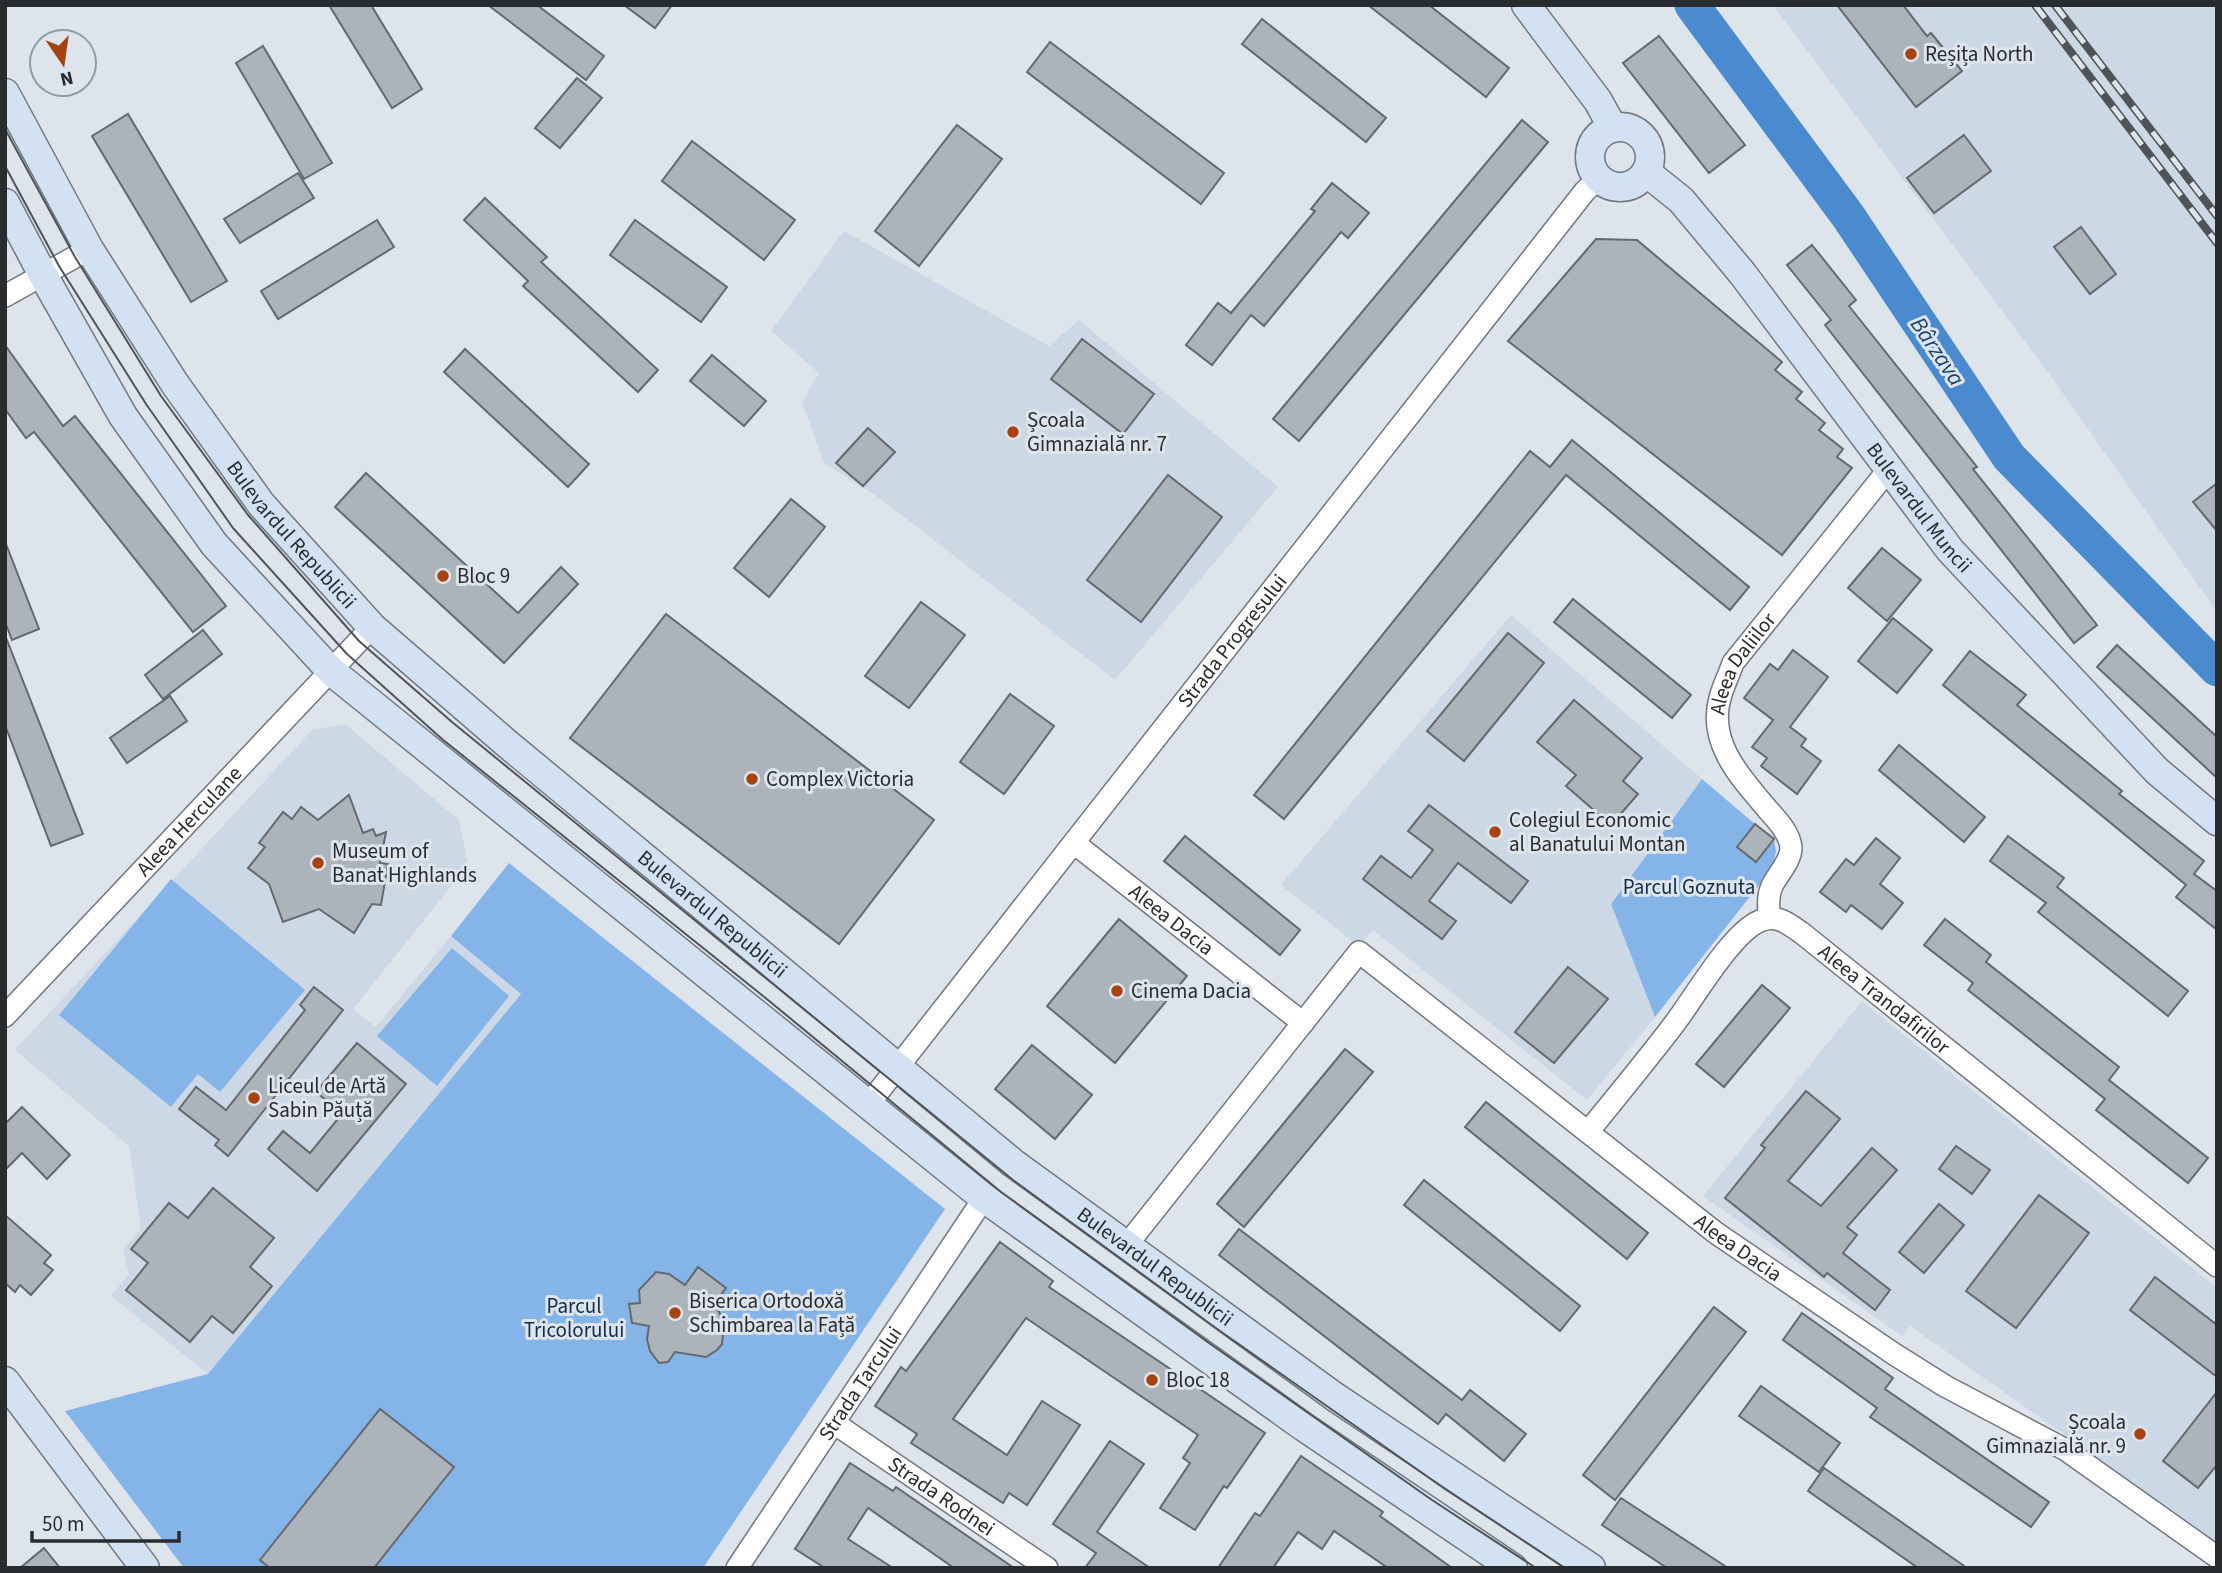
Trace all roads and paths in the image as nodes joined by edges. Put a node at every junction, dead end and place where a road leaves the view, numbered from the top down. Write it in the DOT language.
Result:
graph roads {
  1 [pos="1526,5"];
  2 [pos="5,93"];
  3 [pos="1613,128"];
  4 [pos="1646,172"];
  5 [pos="1599,178"];
  6 [pos="5,203"];
  7 [pos="89,249"];
  8 [pos="43,275"];
  9 [pos="5,296"];
  10 [pos="1889,469"];
  11 [pos="373,627"];
  12 [pos="331,671"];
  13 [pos="2217,821"];
  14 [pos="1074,843"];
  15 [pos="1769,918"];
  16 [pos="5,1016"];
  17 [pos="1303,1023"];
  18 [pos="897,1068"];
  19 [pos="868,1105"];
  20 [pos="1588,1132"];
  21 [pos="984,1198"];
  22 [pos="1126,1247"];
  23 [pos="2217,1266"];
  24 [pos="5,1381"];
  25 [pos="834,1423"];
  26 [pos="2217,1557"];
  27 [pos="145,1568"];
  28 [pos="737,1568"];
  29 [pos="1047,1568"];
  30 [pos="1513,1568"];
  31 [pos="1591,1568"];
  1 -- 3 [label="main road"];
  2 -- 7 [label="main road, Bulevardul Republicii"];
  3 -- 4 [label="main road"];
  3 -- 5 [label="main road"];
  4 -- 5 [label="main road"];
  4 -- 10 [label="main road, Bulevardul Muncii"];
  5 -- 14 [label="street, Strada Progresului"];
  6 -- 8 [label="main road, Bulevardul Republicii"];
  7 -- 8 [label="street"];
  7 -- 11 [label="main road, Bulevardul Republicii"];
  8 -- 9 [label="street"];
  8 -- 12 [label="main road, Bulevardul Republicii"];
  10 -- 13 [label="main road, Bulevardul Muncii"];
  10 -- 15 [label="street, Aleea Daliilor"];
  11 -- 12 [label="street, Aleea Herculane"];
  11 -- 18 [label="main road, Bulevardul Republicii"];
  12 -- 16 [label="street, Aleea Herculane"];
  12 -- 19 [label="main road, Bulevardul Republicii"];
  14 -- 17 [label="street, Aleea Dacia"];
  14 -- 18 [label="street, Strada Progresului"];
  15 -- 20 [label="street"];
  15 -- 23 [label="street, Aleea Trandafirilor"];
  17 -- 20 [label="street, Aleea Dacia"];
  17 -- 22 [label="street, Aleea Dacia"];
  18 -- 19 [label="street, Strada Progresului"];
  18 -- 22 [label="main road, Bulevardul Republicii"];
  19 -- 21 [label="main road, Bulevardul Republicii"];
  20 -- 26 [label="street, Aleea Dacia"];
  21 -- 25 [label="street, Strada Țarcului"];
  21 -- 30 [label="main road, Bulevardul Republicii"];
  22 -- 31 [label="main road, Bulevardul Republicii"];
  24 -- 27 [label="main road"];
  25 -- 28 [label="street, Strada Țarcului"];
  25 -- 29 [label="street, Strada Rodnei"];
}
